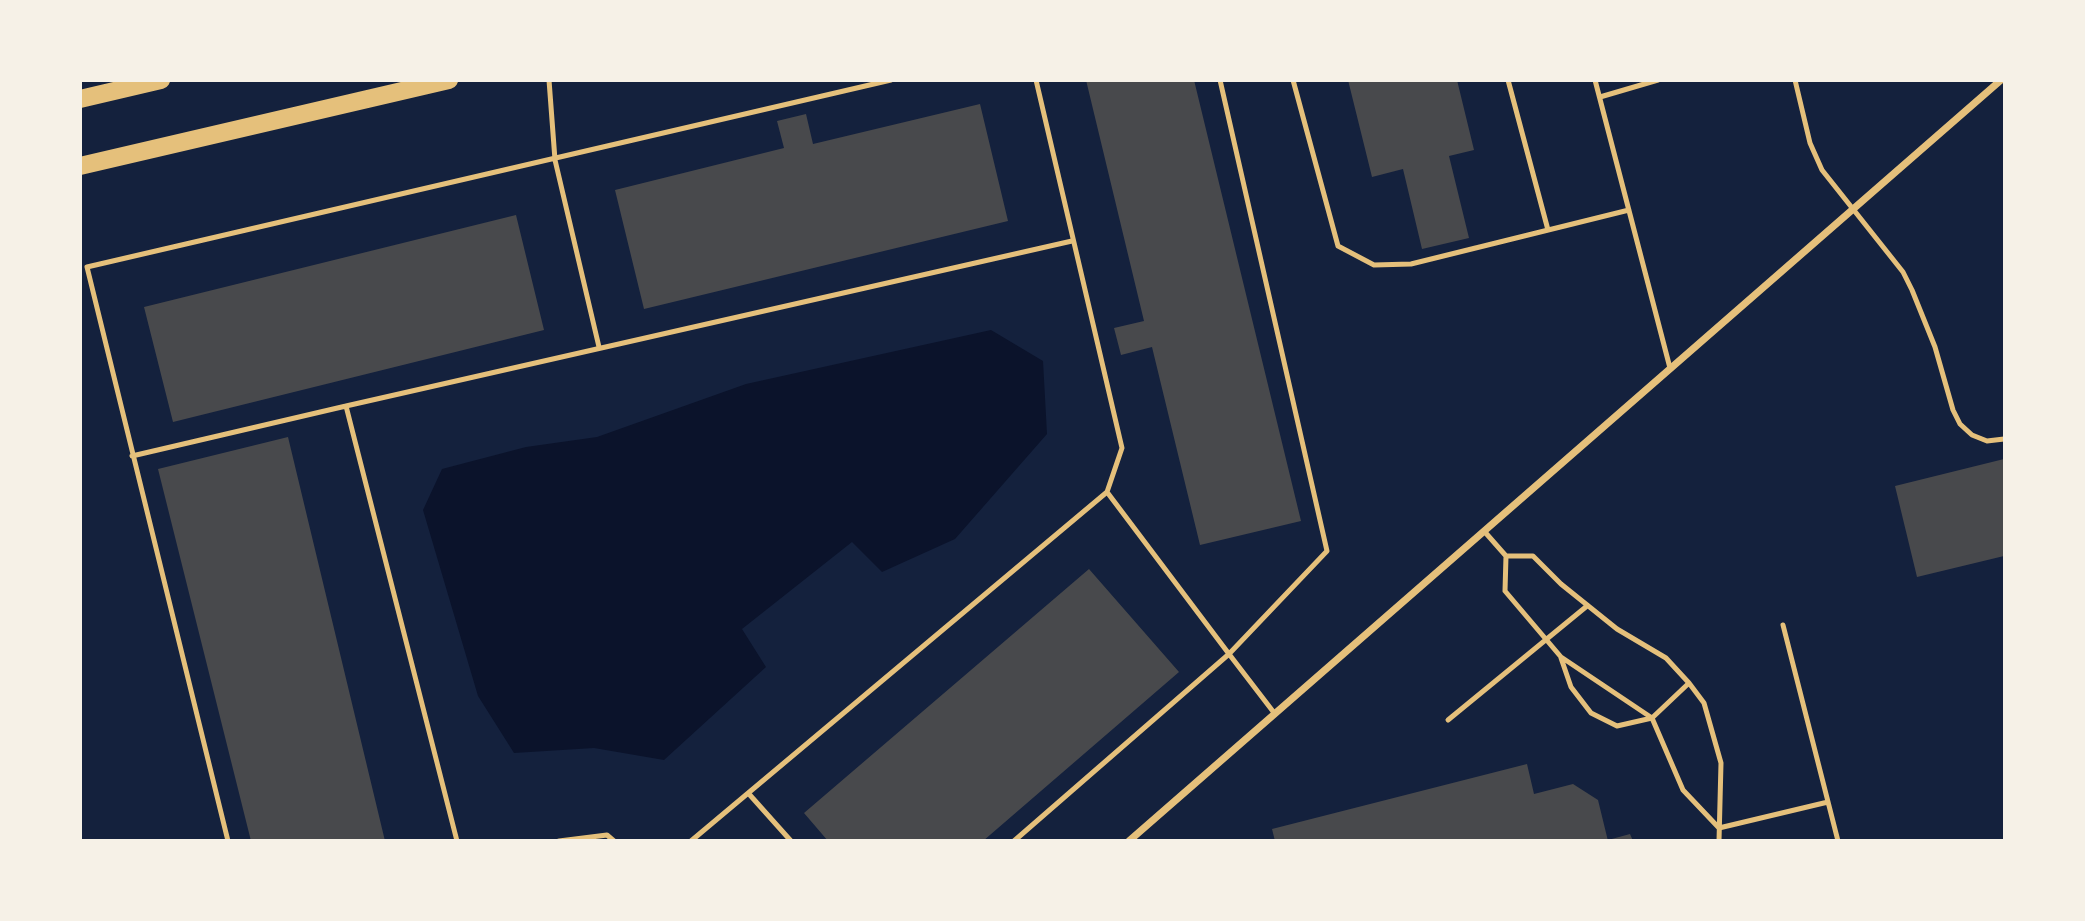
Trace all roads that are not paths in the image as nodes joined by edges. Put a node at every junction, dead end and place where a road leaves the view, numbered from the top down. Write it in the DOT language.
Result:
graph roads {
  1 [pos="161,80"];
  2 [pos="449,80"];
  3 [pos="549,80"];
  4 [pos="891,80"];
  5 [pos="1036,80"];
  6 [pos="1220,80"];
  7 [pos="1293,80"];
  8 [pos="1508,80"];
  9 [pos="1595,80"];
  10 [pos="1658,80"];
  11 [pos="1795,80"];
  12 [pos="2001,80"];
  13 [pos="1600,97"];
  14 [pos="80,99"];
  15 [pos="555,160"];
  16 [pos="80,166"];
  17 [pos="1629,210"];
  18 [pos="1852,211"];
  19 [pos="1548,230"];
  20 [pos="1072,241"];
  21 [pos="599,347"];
  22 [pos="1670,368"];
  23 [pos="346,405"];
  24 [pos="2004,439"];
  25 [pos="132,456"];
  26 [pos="1107,492"];
  27 [pos="1484,531"];
  28 [pos="1506,556"];
  29 [pos="1587,606"];
  30 [pos="1783,625"];
  31 [pos="1548,641"];
  32 [pos="1229,654"];
  33 [pos="1561,657"];
  34 [pos="1689,683"];
  35 [pos="1275,714"];
  36 [pos="1652,718"];
  37 [pos="1448,720"];
  38 [pos="749,793"];
  39 [pos="1828,802"];
  40 [pos="1719,828"];
  41 [pos="228,841"];
  42 [pos="457,841"];
  43 [pos="559,841"];
  44 [pos="614,841"];
  45 [pos="691,841"];
  46 [pos="791,841"];
  47 [pos="1014,841"];
  48 [pos="1129,841"];
  49 [pos="1719,841"];
  50 [pos="1838,841"];
  1 -- 14 [label="main road"];
  2 -- 16 [label="main road"];
  3 -- 15 [label="lane"];
  4 -- 15 [label="lane"];
  5 -- 20 [label="lane"];
  6 -- 32 [label="lane"];
  7 -- 19 [label="lane"];
  8 -- 19 [label="lane"];
  9 -- 13 [label="lane"];
  10 -- 13 [label="lane"];
  11 -- 18 [label="lane"];
  12 -- 18 [label="street"];
  13 -- 17 [label="lane"];
  15 -- 21 [label="lane"];
  15 -- 25 [label="lane"];
  17 -- 19 [label="lane"];
  17 -- 22 [label="lane"];
  18 -- 22 [label="street"];
  18 -- 24 [label="lane"];
  20 -- 21 [label="lane"];
  20 -- 26 [label="lane"];
  21 -- 23 [label="lane"];
  22 -- 27 [label="street"];
  23 -- 25 [label="lane"];
  23 -- 42 [label="lane"];
  25 -- 41 [label="lane"];
  26 -- 32 [label="lane"];
  26 -- 38 [label="lane"];
  27 -- 28 [label="lane"];
  27 -- 35 [label="street"];
  28 -- 29 [label="lane"];
  28 -- 31 [label="lane"];
  29 -- 31 [label="lane"];
  29 -- 34 [label="lane"];
  30 -- 39 [label="lane"];
  31 -- 33 [label="lane"];
  31 -- 37 [label="lane"];
  32 -- 35 [label="lane"];
  32 -- 47 [label="lane"];
  33 -- 36 [label="lane"];
  33 -- 36 [label="lane"];
  34 -- 36 [label="lane"];
  34 -- 40 [label="lane"];
  35 -- 48 [label="street"];
  36 -- 40 [label="lane"];
  38 -- 45 [label="lane"];
  38 -- 46 [label="lane"];
  39 -- 40 [label="lane"];
  39 -- 50 [label="lane"];
  40 -- 49 [label="lane"];
  43 -- 44 [label="lane"];
}
